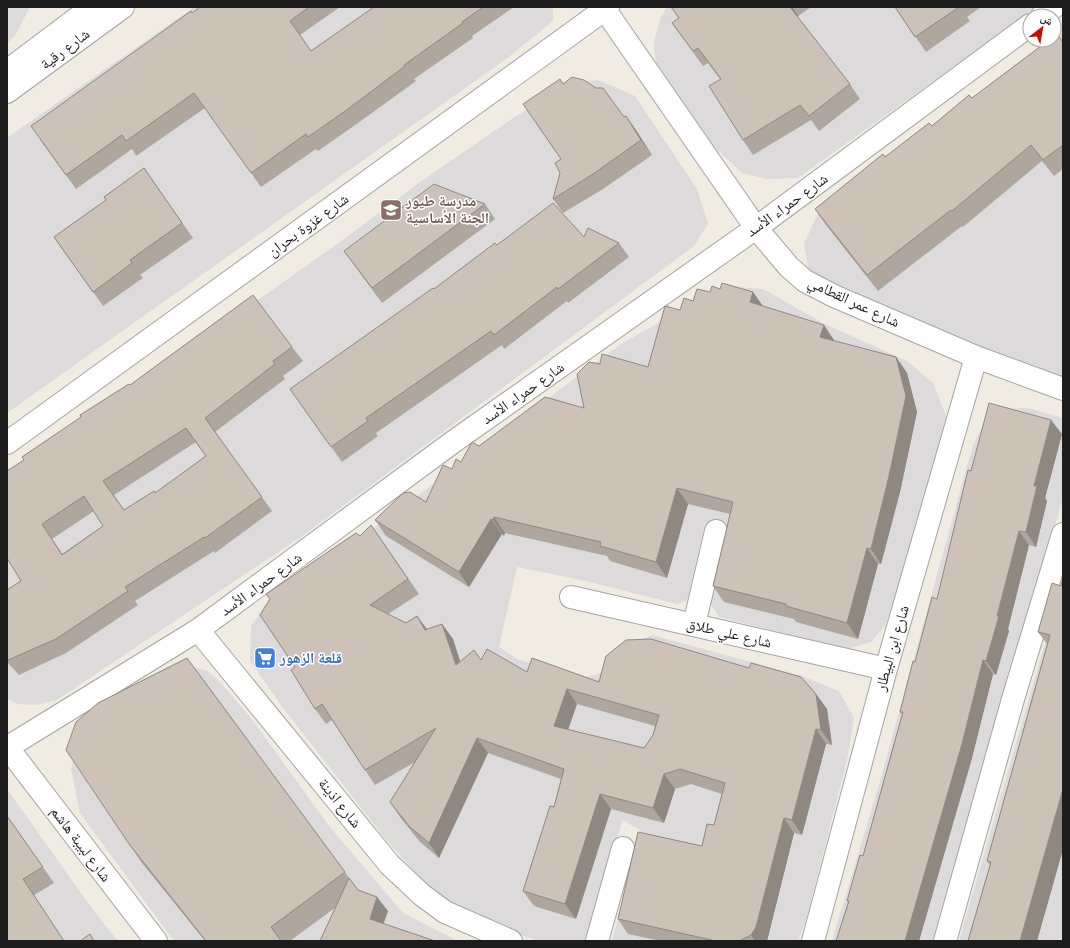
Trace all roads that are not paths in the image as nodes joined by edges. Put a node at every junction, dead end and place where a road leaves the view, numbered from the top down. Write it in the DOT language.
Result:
graph roads {
  1 [pos="92,7"];
  2 [pos="123,7"];
  3 [pos="605,8"];
  4 [pos="1022,31"];
  5 [pos="7,70"];
  6 [pos="7,92"];
  7 [pos="756,228"];
  8 [pos="976,357"];
  9 [pos="1063,389"];
  10 [pos="7,443"];
  11 [pos="716,531"];
  12 [pos="1063,534"];
  13 [pos="571,597"];
  14 [pos="694,625"];
  15 [pos="198,630"];
  16 [pos="886,669"];
  17 [pos="7,747"];
  18 [pos="623,848"];
  19 [pos="156,941"];
  20 [pos="511,941"];
  21 [pos="597,941"];
  22 [pos="813,941"];
  23 [pos="945,941"];
  1 -- 5 [label="street, شارع رقية"];
  2 -- 6 [label="street, شارع رقية"];
  3 -- 7 [label="street, شارع عمر القطامي"];
  3 -- 10 [label="street, شارع غزوة بحران"];
  4 -- 7 [label="street, شارع حمراء الأسد"];
  7 -- 8 [label="street, شارع عمر القطامي"];
  7 -- 15 [label="street, شارع حمراء الأسد"];
  8 -- 9 [label="street, شارع عمر القطامي"];
  8 -- 16 [label="street, شارع ابن البيطار"];
  11 -- 14 [label="street"];
  12 -- 23 [label="street"];
  13 -- 14 [label="street, شارع علي طلاق"];
  14 -- 16 [label="street, شارع علي طلاق"];
  15 -- 17 [label="street, شارع حمراء الأسد"];
  15 -- 20 [label="street, شارع اذينة"];
  16 -- 22 [label="street, شارع ابن البيطار"];
  17 -- 19 [label="street, شارع لبيبة هاشم"];
  18 -- 21 [label="street"];
}
